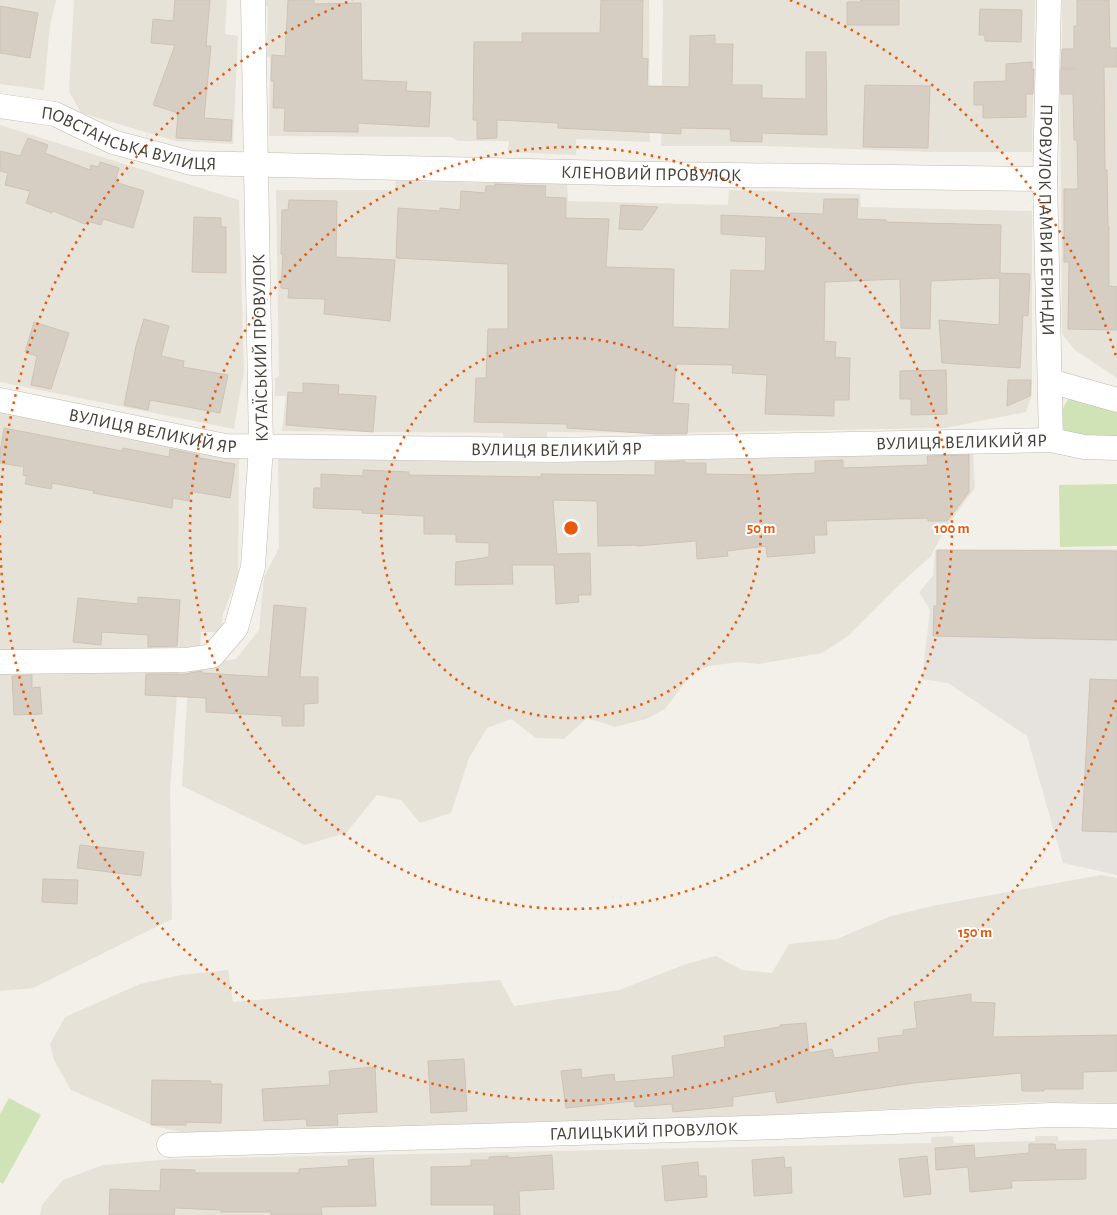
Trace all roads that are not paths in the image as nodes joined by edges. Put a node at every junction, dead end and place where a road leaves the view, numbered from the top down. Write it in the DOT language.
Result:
graph roads {
  1 [pos="253,0"];
  2 [pos="1049,0"];
  3 [pos="0,106"];
  4 [pos="257,165"];
  5 [pos="1045,179"];
  6 [pos="1050,381"];
  7 [pos="0,400"];
  8 [pos="1117,400"];
  9 [pos="1050,440"];
  10 [pos="261,447"];
  11 [pos="1117,448"];
  12 [pos="0,662"];
  13 [pos="1117,1116"];
  14 [pos="169,1145"];
  1 -- 4 [label="street, КУТАЇСЬКИЙ ПРОВУЛОК"];
  2 -- 5 [label="street, ПРОВУЛОК ПАМВИ БЕРИНДИ"];
  3 -- 4 [label="street, ПОВСТАНСЬКА ВУЛИЦЯ"];
  4 -- 5 [label="street, КЛЕНОВИЙ ПРОВУЛОК"];
  4 -- 10 [label="street, КУТАЇСЬКИЙ ПРОВУЛОК"];
  5 -- 6 [label="street, ПРОВУЛОК ПАМВИ БЕРИНДИ"];
  6 -- 8 [label="street"];
  6 -- 9 [label="street, ПРОВУЛОК ПАМВИ БЕРИНДИ"];
  7 -- 10 [label="street, ВУЛИЦЯ ВЕЛИКИЙ ЯР"];
  9 -- 10 [label="street, ВУЛИЦЯ ВЕЛИКИЙ ЯР"];
  9 -- 11 [label="street, ВУЛИЦЯ ВЕЛИКИЙ ЯР"];
  10 -- 12 [label="street, КУТАЇСЬКИЙ ПРОВУЛОК"];
  13 -- 14 [label="street, ГАЛИЦЬКИЙ ПРОВУЛОК"];
}
